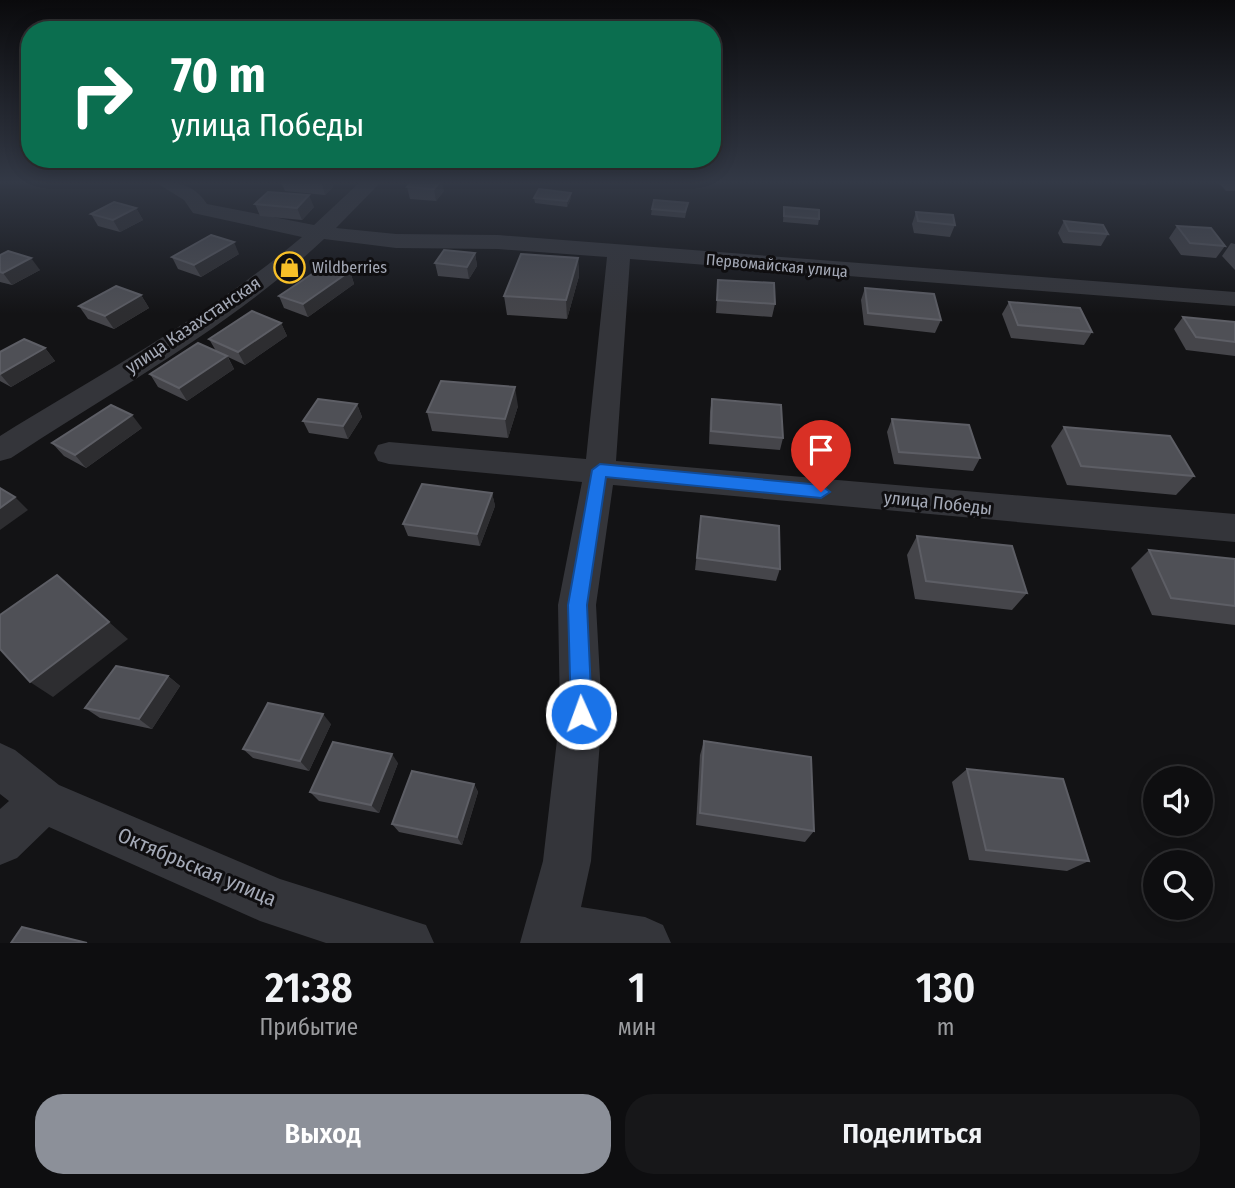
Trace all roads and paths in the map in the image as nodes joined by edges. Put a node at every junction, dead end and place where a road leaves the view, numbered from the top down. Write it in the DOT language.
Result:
graph roads {
  1 [pos="288,226"];
  2 [pos="325,226"];
  3 [pos="319,232"];
  4 [pos="619,251"];
  5 [pos="1235,299"];
  6 [pos="0,450"];
  7 [pos="389,453"];
  8 [pos="600,470"];
  9 [pos="1235,528"];
  10 [pos="0,765"];
  11 [pos="43,801"];
  12 [pos="0,841"];
  13 [pos="408,943"];
  14 [pos="546,943"];
  15 [pos="645,943"];
  1 -- 3 [label="street, Первомайская улица"];
  2 -- 3 [label="street, улица Казахстанская"];
  3 -- 4 [label="street, Первомайская улица"];
  3 -- 6 [label="street, улица Казахстанская"];
  4 -- 5 [label="street, Первомайская улица"];
  4 -- 8 [label="street"];
  7 -- 8 [label="street, улица Победы"];
  8 -- 9 [label="street, улица Победы"];
  8 -- 14 [label="street"];
  10 -- 11 [label="street, Октябрьская улица"];
  11 -- 12 [label="street"];
  11 -- 13 [label="street, Октябрьская улица"];
  14 -- 15 [label="street"];
}
